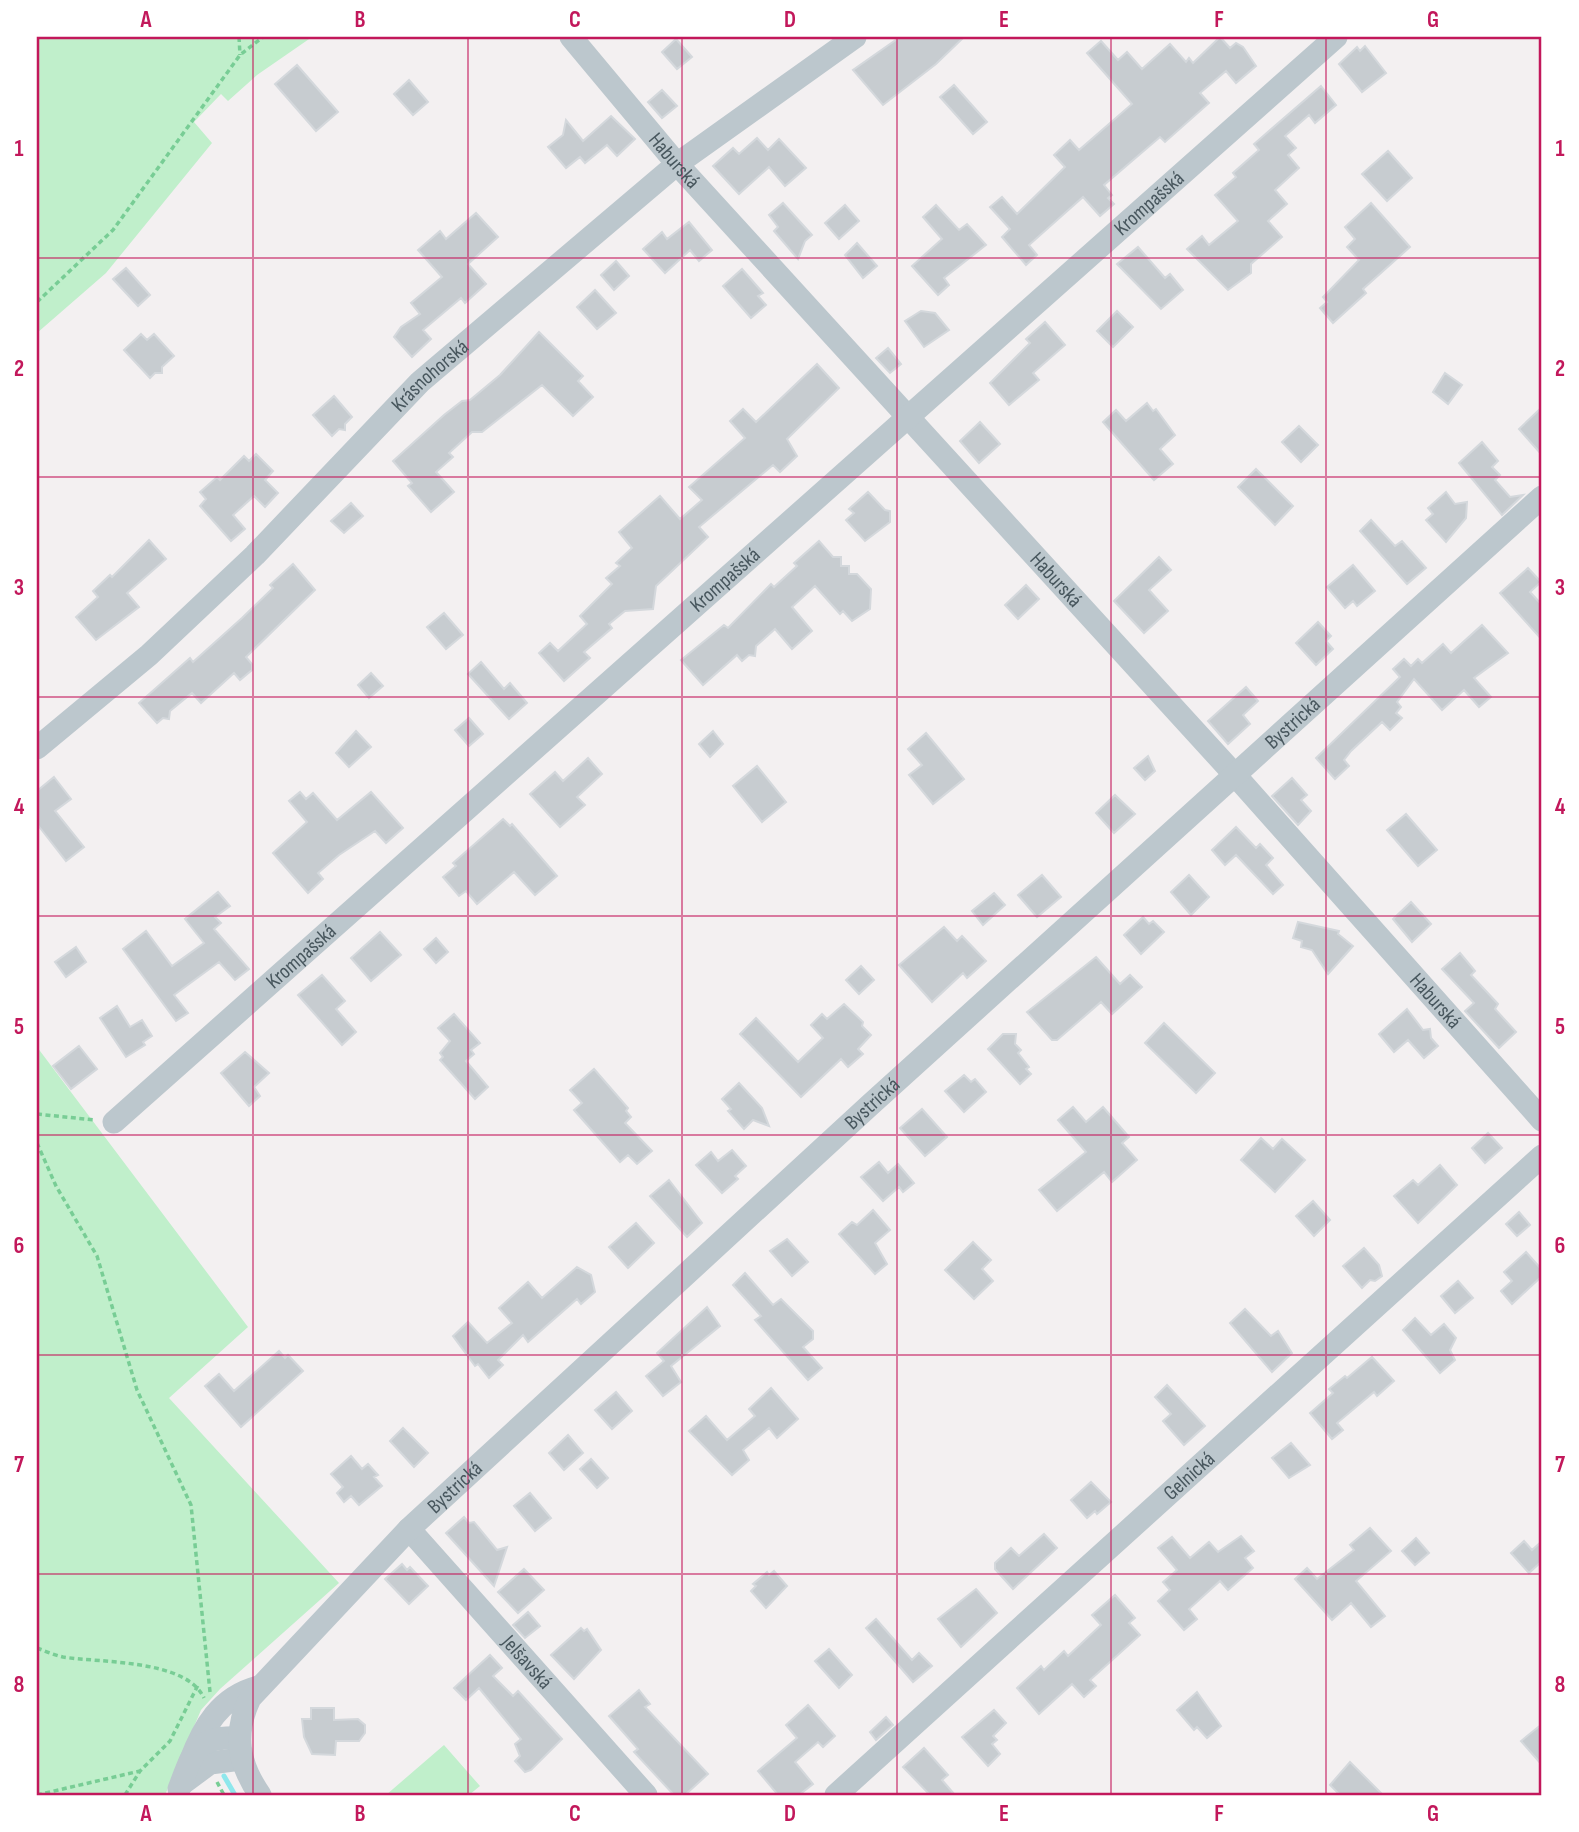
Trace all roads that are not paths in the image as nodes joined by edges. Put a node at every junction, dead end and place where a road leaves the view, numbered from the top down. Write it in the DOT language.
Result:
graph roads {
  1 [pos="571,37"];
  2 [pos="855,37"];
  3 [pos="1336,37"];
  4 [pos="677,164"];
  5 [pos="908,419"];
  6 [pos="1542,496"];
  7 [pos="37,748"];
  8 [pos="1234,774"];
  9 [pos="1542,1120"];
  10 [pos="114,1122"];
  11 [pos="1542,1156"];
  12 [pos="409,1529"];
  13 [pos="258,1687"];
  14 [pos="240,1748"];
  15 [pos="190,1762"];
  16 [pos="178,1792"];
  17 [pos="260,1795"];
  18 [pos="646,1795"];
  19 [pos="836,1795"];
  1 -- 4 [label="street, Haburská"];
  2 -- 4 [label="street, Krásnohorská"];
  3 -- 5 [label="street, Krompašská"];
  4 -- 5 [label="street, Haburská"];
  4 -- 7 [label="street, Krásnohorská"];
  5 -- 8 [label="street, Haburská"];
  5 -- 10 [label="street, Krompašská"];
  6 -- 8 [label="street, Bystrická"];
  8 -- 9 [label="street, Haburská"];
  8 -- 12 [label="street, Bystrická"];
  11 -- 19 [label="street, Gelnická"];
  12 -- 13 [label="street, Bystrická"];
  12 -- 18 [label="street, Jelšavská"];
  13 -- 14 [label="street, Bystrická"];
  13 -- 15 [label="street"];
  14 -- 15 [label="street"];
  14 -- 16 [label="street"];
  14 -- 17 [label="street"];
  15 -- 16 [label="street"];
}
